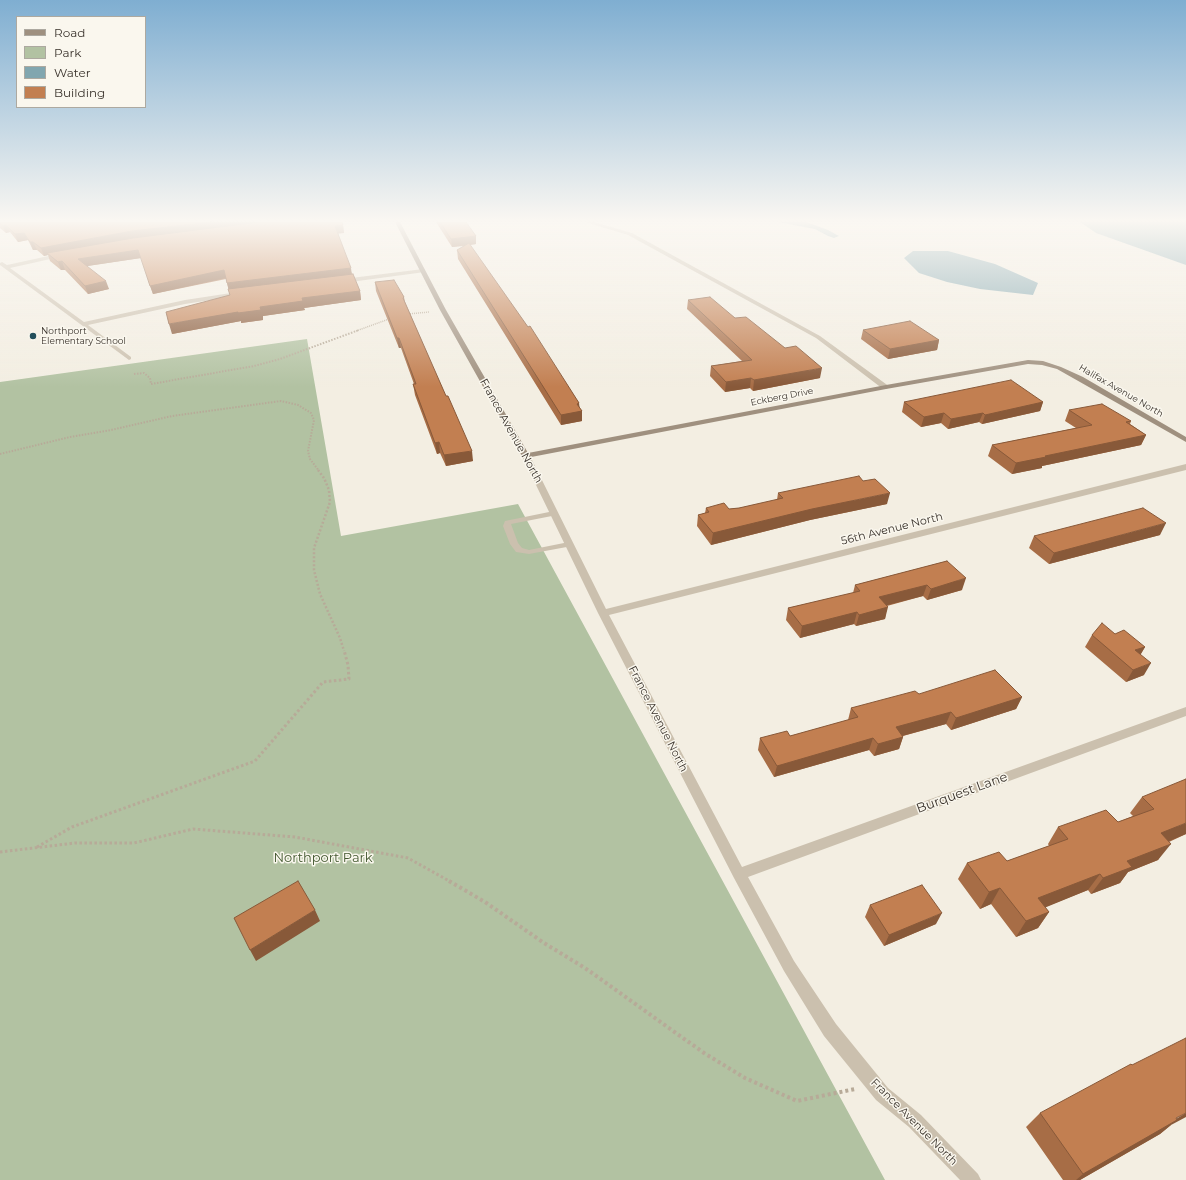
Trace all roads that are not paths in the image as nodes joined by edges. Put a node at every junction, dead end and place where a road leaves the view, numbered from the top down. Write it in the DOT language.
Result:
graph roads {
  1 [pos="19,277"];
  2 [pos="371,277"];
  3 [pos="426,277"];
  4 [pos="709,277"];
  5 [pos="338,281"];
  6 [pos="253,292"];
  7 [pos="83,324"];
  8 [pos="128,358"];
  9 [pos="1043,363"];
  10 [pos="886,387"];
  11 [pos="1186,440"];
  12 [pos="526,456"];
  13 [pos="1186,467"];
  14 [pos="554,513"];
  15 [pos="569,544"];
  16 [pos="603,614"];
  17 [pos="1186,711"];
  18 [pos="739,874"];
  19 [pos="972,1180"];
  1 -- 7 [label="street"];
  2 -- 5 [label="street"];
  3 -- 12 [label="street, France Avenue North"];
  4 -- 10 [label="street"];
  6 -- 7 [label="street"];
  7 -- 8 [label="street"];
  9 -- 10 [label="street, Eckberg Drive"];
  9 -- 11 [label="street, Halifax Avenue North"];
  10 -- 12 [label="street, Eckberg Drive"];
  12 -- 14 [label="street, France Avenue North"];
  13 -- 16 [label="street, 56th Avenue North"];
  14 -- 15 [label="street, France Avenue North"];
  14 -- 15 [label="lane"];
  15 -- 16 [label="street, France Avenue North"];
  16 -- 18 [label="street, France Avenue North"];
  17 -- 18 [label="street, Burquest Lane"];
  18 -- 19 [label="street, France Avenue North"];
}
